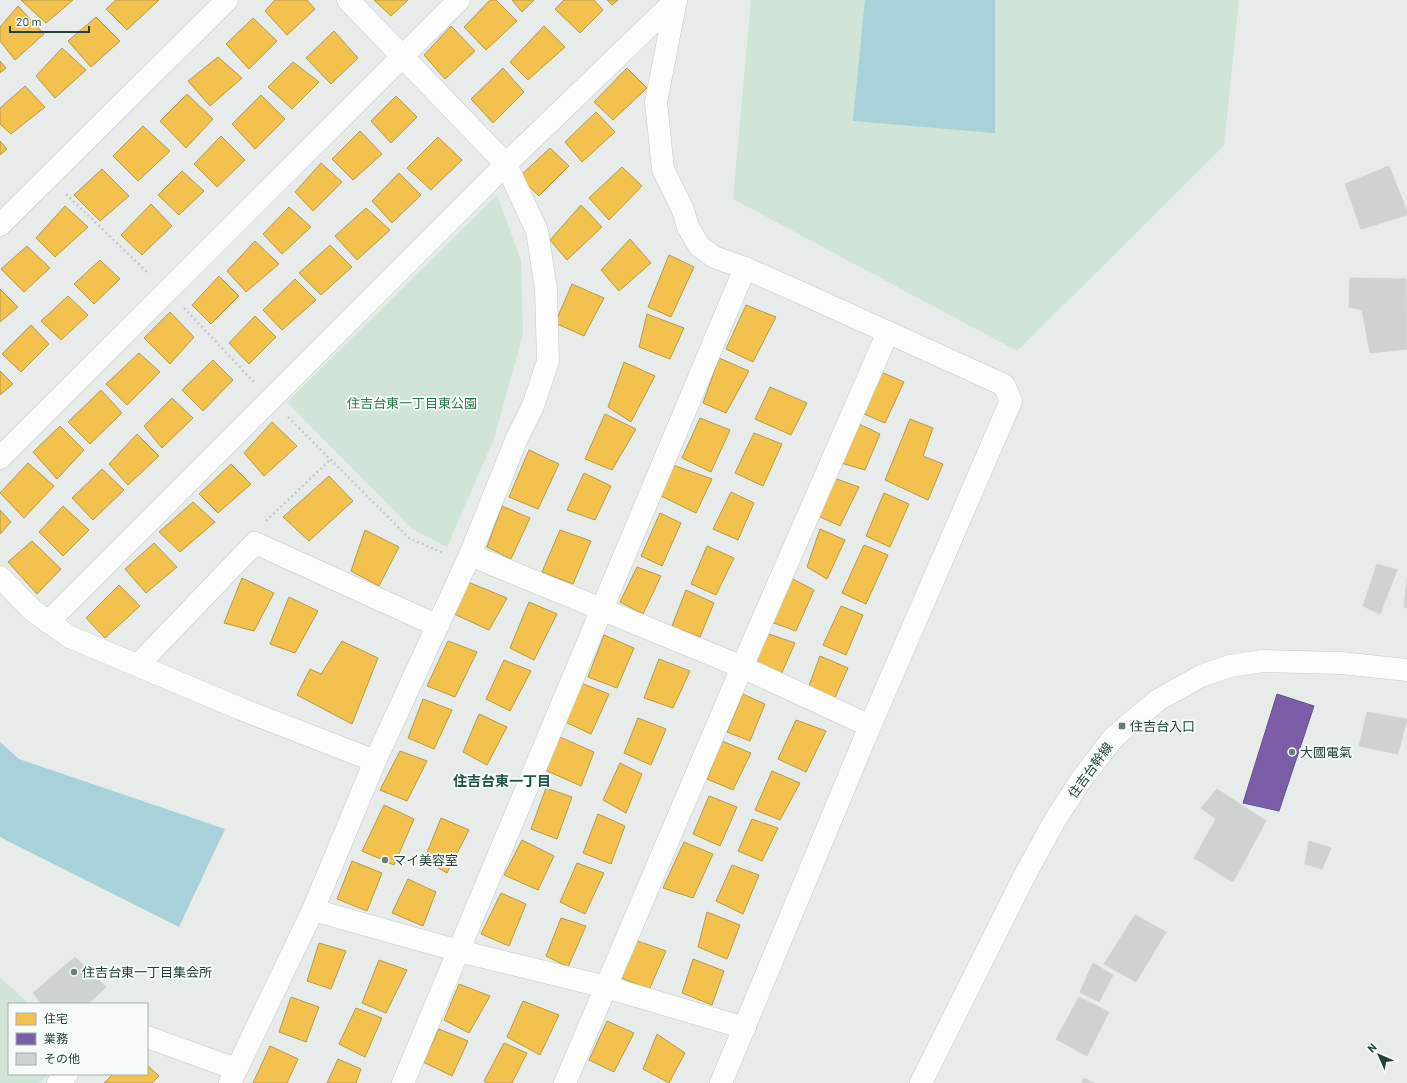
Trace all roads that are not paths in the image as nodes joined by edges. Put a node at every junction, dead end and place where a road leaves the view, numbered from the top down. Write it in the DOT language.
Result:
graph roads {
  1 [pos="227,0"];
  2 [pos="348,0"];
  3 [pos="459,0"];
  4 [pos="676,0"];
  5 [pos="402,56"];
  6 [pos="506,164"];
  7 [pos="0,225"];
  8 [pos="745,268"];
  9 [pos="888,332"];
  10 [pos="0,458"];
  11 [pos="468,560"];
  12 [pos="0,577"];
  13 [pos="602,609"];
  14 [pos="48,622"];
  15 [pos="438,626"];
  16 [pos="138,665"];
  17 [pos="742,667"];
  18 [pos="1407,670"];
  19 [pos="870,726"];
  20 [pos="375,761"];
  21 [pos="313,910"];
  22 [pos="459,951"];
  23 [pos="606,987"];
  24 [pos="744,1028"];
  25 [pos="148,1037"];
  26 [pos="66,1075"];
  27 [pos="233,1076"];
  28 [pos="58,1083"];
  29 [pos="403,1083"];
  30 [pos="565,1083"];
  31 [pos="721,1083"];
  32 [pos="921,1083"];
  1 -- 7 [label="street"];
  2 -- 5 [label="street"];
  3 -- 5 [label="street"];
  4 -- 6 [label="street"];
  4 -- 8 [label="street"];
  5 -- 6 [label="street"];
  5 -- 10 [label="street"];
  6 -- 11 [label="street"];
  6 -- 14 [label="street"];
  8 -- 9 [label="street"];
  8 -- 13 [label="street"];
  9 -- 17 [label="street"];
  9 -- 19 [label="street"];
  11 -- 13 [label="street"];
  11 -- 15 [label="street"];
  12 -- 14 [label="street"];
  13 -- 17 [label="street"];
  13 -- 22 [label="street"];
  14 -- 16 [label="street"];
  15 -- 16 [label="street"];
  15 -- 20 [label="street"];
  16 -- 20 [label="street"];
  17 -- 19 [label="street"];
  17 -- 23 [label="street"];
  18 -- 32 [label="street, 住吉台幹線"];
  19 -- 24 [label="street"];
  20 -- 21 [label="street"];
  21 -- 22 [label="street"];
  21 -- 27 [label="street"];
  22 -- 23 [label="street"];
  22 -- 29 [label="street"];
  23 -- 24 [label="street"];
  23 -- 30 [label="street"];
  24 -- 31 [label="street"];
  25 -- 27 [label="street"];
  26 -- 28 [label="street"];
}
